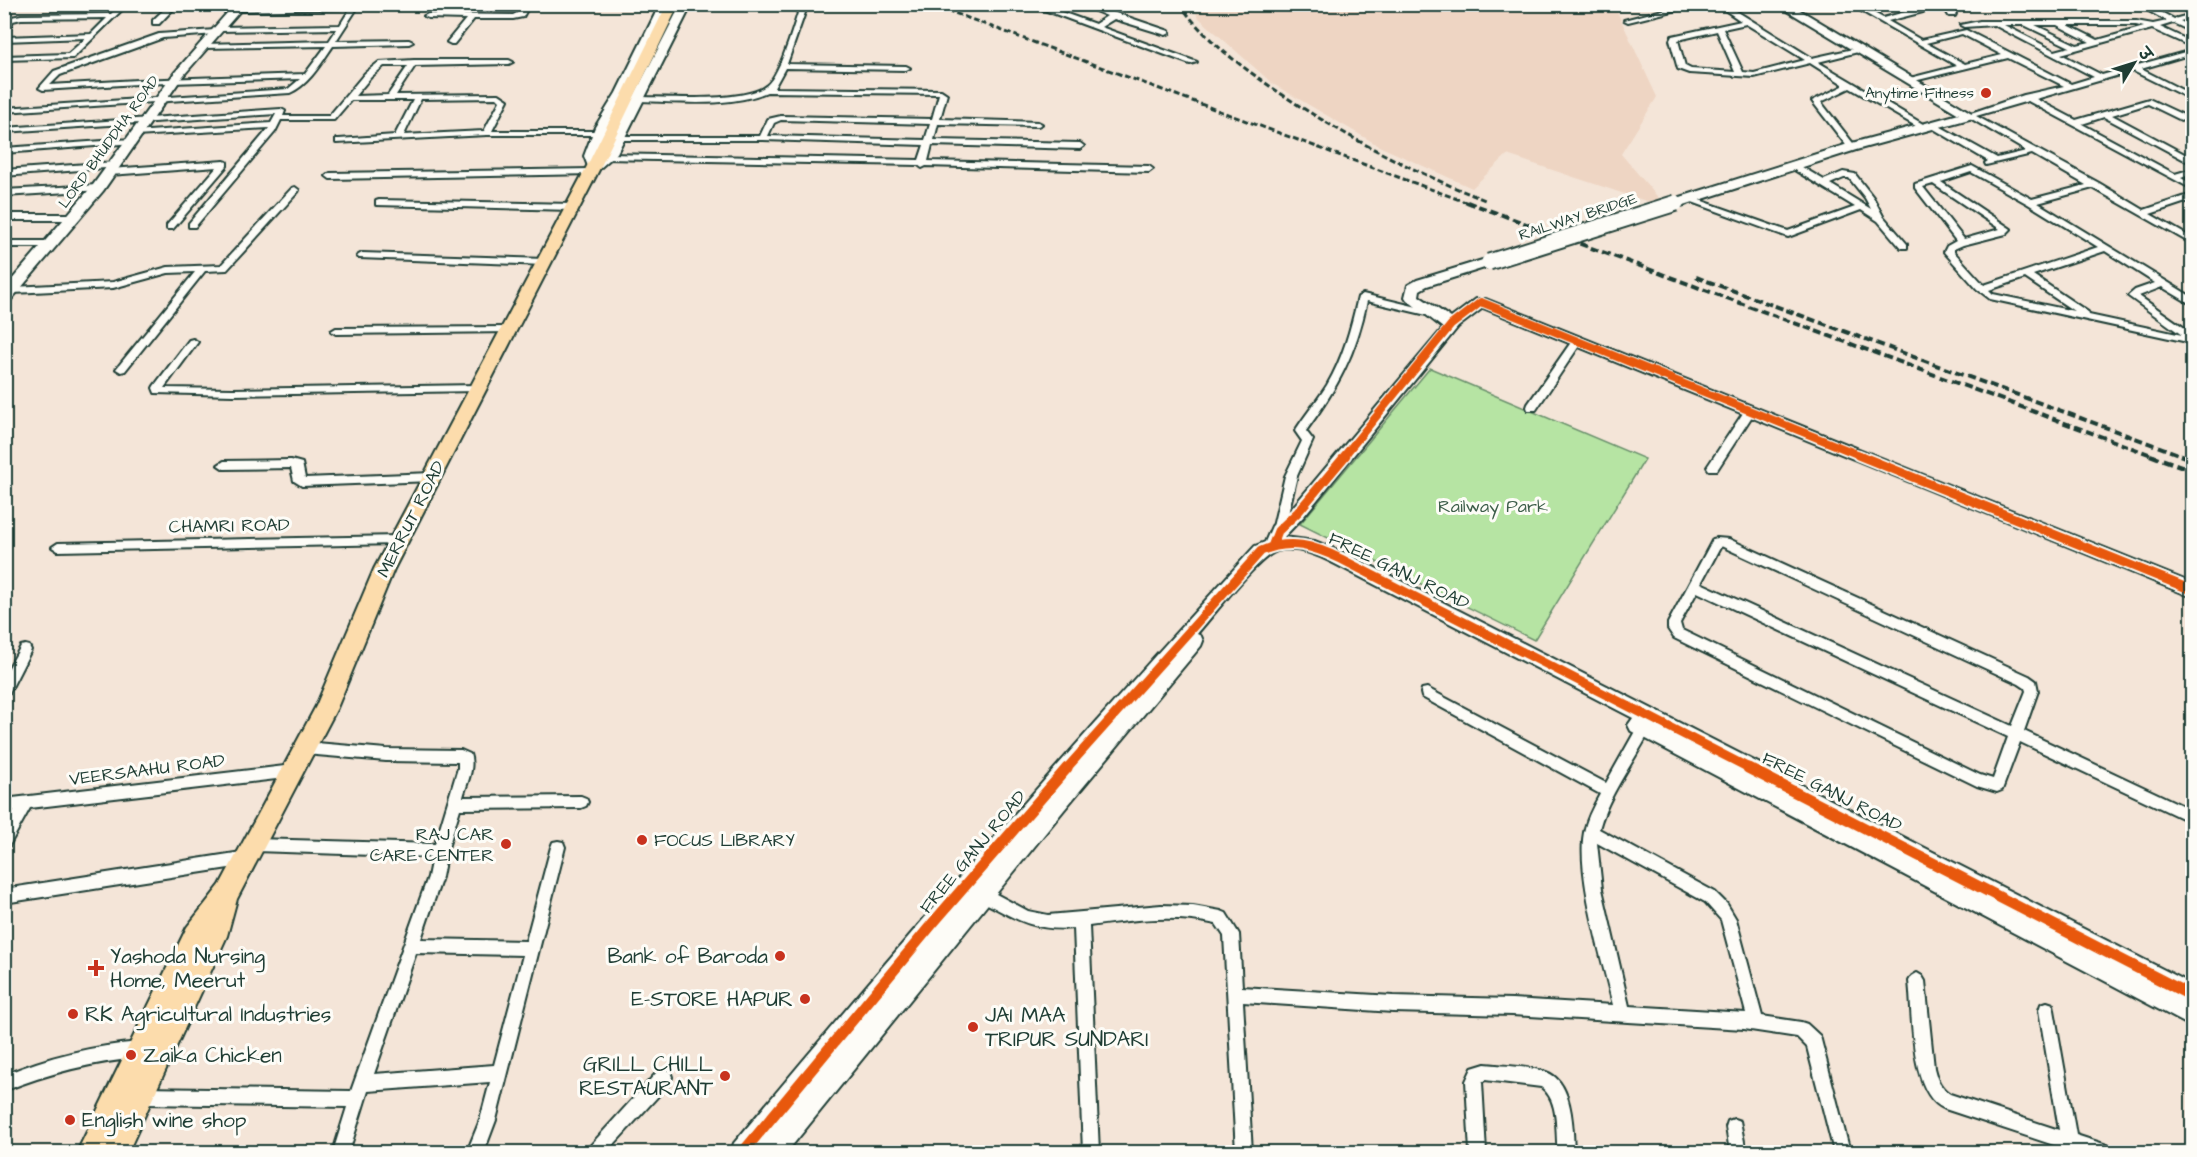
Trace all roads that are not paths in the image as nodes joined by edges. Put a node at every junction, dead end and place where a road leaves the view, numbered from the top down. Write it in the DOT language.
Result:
graph roads {
  1 [pos="125,4"];
  2 [pos="175,4"];
  3 [pos="357,4"];
  4 [pos="527,4"];
  5 [pos="666,4"];
  6 [pos="673,4"];
  7 [pos="687,4"];
  8 [pos="805,4"];
  9 [pos="1031,4"];
  10 [pos="1081,4"];
  11 [pos="1664,4"];
  12 [pos="1698,4"];
  13 [pos="1719,4"];
  14 [pos="1781,4"];
  15 [pos="1852,4"];
  16 [pos="1917,4"];
  17 [pos="1945,4"];
  18 [pos="2139,4"];
  19 [pos="465,5"];
  20 [pos="2164,5"];
  21 [pos="239,7"];
  22 [pos="337,7"];
  23 [pos="1672,10"];
  24 [pos="2150,10"];
  25 [pos="1952,14"];
  26 [pos="113,16"];
  27 [pos="428,16"];
  28 [pos="459,16"];
  29 [pos="472,16"];
  30 [pos="1113,16"];
  31 [pos="2193,16"];
  32 [pos="1628,20"];
  33 [pos="1882,21"];
  34 [pos="2172,21"];
  35 [pos="156,22"];
  36 [pos="1746,22"];
  37 [pos="1994,23"];
  38 [pos="2024,23"];
  39 [pos="2056,23"];
  40 [pos="1964,25"];
  41 [pos="2151,26"];
  42 [pos="341,27"];
  43 [pos="1096,27"];
  44 [pos="1719,28"];
  45 [pos="2193,30"];
  46 [pos="217,31"];
  47 [pos="4,33"];
  48 [pos="1166,33"];
  49 [pos="93,36"];
  50 [pos="4,39"];
  51 [pos="2095,41"];
  52 [pos="409,42"];
  53 [pos="450,42"];
  54 [pos="1920,42"];
  55 [pos="330,43"];
  56 [pos="2193,45"];
  57 [pos="204,46"];
  58 [pos="2075,48"];
  59 [pos="1859,49"];
  60 [pos="2193,52"];
  61 [pos="2054,54"];
  62 [pos="2009,55"];
  63 [pos="4,58"];
  64 [pos="509,62"];
  65 [pos="1193,62"];
  66 [pos="1813,62"];
  67 [pos="414,63"];
  68 [pos="782,66"];
  69 [pos="1964,67"];
  70 [pos="906,68"];
  71 [pos="2133,68"];
  72 [pos="1740,74"];
  73 [pos="306,76"];
  74 [pos="2100,77"];
  75 [pos="1913,80"];
  76 [pos="174,81"];
  77 [pos="1847,83"];
  78 [pos="2068,86"];
  79 [pos="60,88"];
  80 [pos="766,90"];
  81 [pos="2193,90"];
  82 [pos="2181,93"];
  83 [pos="2027,97"];
  84 [pos="349,98"];
  85 [pos="390,98"];
  86 [pos="418,98"];
  87 [pos="2193,98"];
  88 [pos="639,99"];
  89 [pos="160,100"];
  90 [pos="45,108"];
  91 [pos="4,110"];
  92 [pos="2105,114"];
  93 [pos="1969,115"];
  94 [pos="146,120"];
  95 [pos="276,121"];
  96 [pos="936,121"];
  97 [pos="2193,122"];
  98 [pos="2076,123"];
  99 [pos="1038,124"];
  100 [pos="1927,126"];
  101 [pos="27,129"];
  102 [pos="4,130"];
  103 [pos="487,133"];
  104 [pos="133,137"];
  105 [pos="398,138"];
  106 [pos="763,138"];
  107 [pos="339,141"];
  108 [pos="929,141"];
  109 [pos="1080,146"];
  110 [pos="1852,147"];
  111 [pos="4,151"];
  112 [pos="2034,151"];
  113 [pos="602,152"];
  114 [pos="1995,161"];
  115 [pos="2193,161"];
  116 [pos="243,165"];
  117 [pos="922,165"];
  118 [pos="1794,166"];
  119 [pos="224,167"];
  120 [pos="112,168"];
  121 [pos="1972,169"];
  122 [pos="1149,170"];
  123 [pos="2193,171"];
  124 [pos="4,173"];
  125 [pos="330,176"];
  126 [pos="2175,177"];
  127 [pos="1934,181"];
  128 [pos="1823,184"];
  129 [pos="2096,185"];
  130 [pos="2193,187"];
  131 [pos="98,188"];
  132 [pos="295,190"];
  133 [pos="4,193"];
  134 [pos="2193,197"];
  135 [pos="1682,201"];
  136 [pos="2031,202"];
  137 [pos="379,203"];
  138 [pos="573,207"];
  139 [pos="1862,207"];
  140 [pos="2144,213"];
  141 [pos="4,217"];
  142 [pos="74,217"];
  143 [pos="1881,219"];
  144 [pos="192,225"];
  145 [pos="170,227"];
  146 [pos="2193,241"];
  147 [pos="1959,243"];
  148 [pos="4,244"];
  149 [pos="52,244"];
  150 [pos="1904,246"];
  151 [pos="2106,248"];
  152 [pos="363,256"];
  153 [pos="544,262"];
  154 [pos="202,269"];
  155 [pos="2028,276"];
  156 [pos="2163,283"];
  157 [pos="10,288"];
  158 [pos="1982,290"];
  159 [pos="2193,301"];
  160 [pos="1431,313"];
  161 [pos="2089,317"];
  162 [pos="1450,325"];
  163 [pos="336,330"];
  164 [pos="509,330"];
  165 [pos="2193,338"];
  166 [pos="1578,340"];
  167 [pos="193,342"];
  168 [pos="121,369"];
  169 [pos="478,388"];
  170 [pos="1532,407"];
  171 [pos="1750,410"];
  172 [pos="224,465"];
  173 [pos="1713,467"];
  174 [pos="432,477"];
  175 [pos="1275,537"];
  176 [pos="399,540"];
  177 [pos="58,547"];
  178 [pos="1693,585"];
  179 [pos="2193,590"];
  180 [pos="25,650"];
  181 [pos="1562,679"];
  182 [pos="4,689"];
  183 [pos="1427,693"];
  184 [pos="1647,723"];
  185 [pos="2016,734"];
  186 [pos="305,748"];
  187 [pos="293,771"];
  188 [pos="1609,792"];
  189 [pos="26,802"];
  190 [pos="454,802"];
  191 [pos="581,802"];
  192 [pos="4,805"];
  193 [pos="2193,817"];
  194 [pos="1591,832"];
  195 [pos="1858,832"];
  196 [pos="4,841"];
  197 [pos="558,847"];
  198 [pos="251,851"];
  199 [pos="440,851"];
  200 [pos="228,893"];
  201 [pos="983,894"];
  202 [pos="4,896"];
  203 [pos="1081,920"];
  204 [pos="410,946"];
  205 [pos="532,948"];
  206 [pos="1917,981"];
  207 [pos="1234,994"];
  208 [pos="2193,996"];
  209 [pos="2048,1010"];
  210 [pos="1623,1013"];
  211 [pos="2193,1015"];
  212 [pos="1756,1022"];
  213 [pos="141,1050"];
  214 [pos="500,1073"];
  215 [pos="664,1077"];
  216 [pos="4,1083"];
  217 [pos="362,1083"];
  218 [pos="142,1096"];
  219 [pos="356,1101"];
  220 [pos="1734,1127"];
  221 [pos="2069,1142"];
  222 [pos="90,1152"];
  223 [pos="114,1152"];
  224 [pos="341,1152"];
  225 [pos="474,1152"];
  226 [pos="596,1152"];
  227 [pos="743,1152"];
  228 [pos="771,1152"];
  229 [pos="1091,1152"];
  230 [pos="1244,1152"];
  231 [pos="1478,1152"];
  232 [pos="1566,1152"];
  233 [pos="1738,1152"];
  234 [pos="1842,1152"];
  235 [pos="2104,1152"];
  1 -- 26 [label="street"];
  2 -- 35 [label="street"];
  3 -- 42 [label="street"];
  4 -- 29 [label="street"];
  5 -- 113 [label="street"];
  6 -- 113 [label="main road, MERRUT ROAD"];
  7 -- 88 [label="street"];
  8 -- 68 [label="street"];
  9 -- 43 [label="street"];
  10 -- 30 [label="street"];
  11 -- 23 [label="street"];
  12 -- 23 [label="street"];
  13 -- 36 [label="street"];
  14 -- 59 [label="street"];
  15 -- 33 [label="street"];
  16 -- 33 [label="street"];
  17 -- 25 [label="street"];
  18 -- 24 [label="street"];
  19 -- 28 [label="street"];
  20 -- 24 [label="street"];
  21 -- 22 [label="street"];
  21 -- 46 [label="street, LORD BHUDDHA ROAD"];
  23 -- 32 [label="street"];
  24 -- 34 [label="street"];
  26 -- 47 [label="street"];
  26 -- 49 [label="street"];
  27 -- 28 [label="street"];
  28 -- 29 [label="street"];
  29 -- 53 [label="street"];
  30 -- 43 [label="street"];
  30 -- 48 [label="street"];
  31 -- 34 [label="street"];
  33 -- 54 [label="street"];
  34 -- 41 [label="street"];
  34 -- 45 [label="street"];
  36 -- 44 [label="street"];
  36 -- 66 [label="street"];
  37 -- 38 [label="street"];
  37 -- 40 [label="street"];
  37 -- 61 [label="street"];
  38 -- 39 [label="street"];
  38 -- 58 [label="street"];
  39 -- 41 [label="street"];
  39 -- 51 [label="street"];
  41 -- 51 [label="street"];
  41 -- 56 [label="street"];
  42 -- 46 [label="street"];
  42 -- 55 [label="street"];
  43 -- 65 [label="street"];
  44 -- 72 [label="street"];
  44 -- 72 [label="street"];
  46 -- 57 [label="street, LORD BHUDDHA ROAD"];
  46 -- 79 [label="street"];
  49 -- 50 [label="street"];
  49 -- 63 [label="street"];
  51 -- 58 [label="street"];
  52 -- 55 [label="street"];
  54 -- 62 [label="street"];
  54 -- 69 [label="street"];
  55 -- 57 [label="street"];
  55 -- 73 [label="street"];
  57 -- 76 [label="street, LORD BHUDDHA ROAD"];
  58 -- 61 [label="street"];
  59 -- 66 [label="street"];
  59 -- 75 [label="street"];
  60 -- 71 [label="street"];
  61 -- 74 [label="street"];
  62 -- 69 [label="street"];
  62 -- 78 [label="street"];
  64 -- 67 [label="street"];
  66 -- 72 [label="street"];
  66 -- 77 [label="street"];
  67 -- 84 [label="street"];
  67 -- 85 [label="street"];
  68 -- 70 [label="street"];
  68 -- 80 [label="street"];
  69 -- 75 [label="street"];
  71 -- 74 [label="street"];
  71 -- 82 [label="street"];
  73 -- 76 [label="street"];
  73 -- 89 [label="street"];
  74 -- 78 [label="street"];
  75 -- 93 [label="street"];
  76 -- 79 [label="street"];
  76 -- 89 [label="street, LORD BHUDDHA ROAD"];
  77 -- 100 [label="street"];
  77 -- 110 [label="street"];
  78 -- 83 [label="street"];
  79 -- 90 [label="street"];
  80 -- 88 [label="street"];
  80 -- 96 [label="street"];
  81 -- 82 [label="street"];
  82 -- 87 [label="street"];
  83 -- 93 [label="street"];
  83 -- 98 [label="street"];
  84 -- 85 [label="street"];
  84 -- 95 [label="street"];
  85 -- 86 [label="street"];
  86 -- 103 [label="street"];
  86 -- 105 [label="street"];
  88 -- 113 [label="street"];
  89 -- 90 [label="street"];
  89 -- 94 [label="street, LORD BHUDDHA ROAD"];
  90 -- 91 [label="street"];
  90 -- 101 [label="street"];
  92 -- 97 [label="street"];
  92 -- 98 [label="street"];
  92 -- 115 [label="street"];
  93 -- 100 [label="street, RAILWAY BRIDGE"];
  93 -- 112 [label="street"];
  94 -- 95 [label="street"];
  94 -- 101 [label="street"];
  94 -- 104 [label="street, LORD BHUDDHA ROAD"];
  95 -- 104 [label="street"];
  95 -- 116 [label="street"];
  96 -- 99 [label="street"];
  96 -- 106 [label="street"];
  96 -- 108 [label="street"];
  98 -- 126 [label="street"];
  100 -- 110 [label="street, RAILWAY BRIDGE"];
  100 -- 114 [label="street"];
  101 -- 102 [label="street"];
  103 -- 105 [label="street"];
  103 -- 113 [label="street"];
  104 -- 111 [label="street"];
  104 -- 120 [label="street, LORD BHUDDHA ROAD"];
  105 -- 107 [label="street"];
  106 -- 108 [label="street"];
  106 -- 113 [label="street"];
  108 -- 109 [label="street"];
  108 -- 117 [label="street"];
  110 -- 118 [label="street, RAILWAY BRIDGE"];
  112 -- 114 [label="street"];
  112 -- 129 [label="street"];
  113 -- 117 [label="street"];
  113 -- 125 [label="street"];
  113 -- 138 [label="main road, MERRUT ROAD"];
  114 -- 121 [label="street"];
  116 -- 119 [label="street"];
  116 -- 144 [label="street"];
  117 -- 122 [label="street"];
  118 -- 128 [label="street"];
  118 -- 135 [label="street, RAILWAY BRIDGE"];
  119 -- 120 [label="street"];
  119 -- 145 [label="street"];
  120 -- 124 [label="street"];
  120 -- 131 [label="street, LORD BHUDDHA ROAD"];
  121 -- 127 [label="street"];
  121 -- 136 [label="street"];
  123 -- 126 [label="street"];
  126 -- 130 [label="street"];
  127 -- 147 [label="street"];
  127 -- 147 [label="street"];
  128 -- 139 [label="street"];
  128 -- 143 [label="street"];
  129 -- 136 [label="street"];
  129 -- 140 [label="street"];
  131 -- 133 [label="street"];
  131 -- 142 [label="street, LORD BHUDDHA ROAD"];
  132 -- 154 [label="street"];
  134 -- 140 [label="street"];
  135 -- 139 [label="street"];
  135 -- 160 [label="street, RAILWAY BRIDGE, bridge"];
  136 -- 151 [label="street"];
  137 -- 138 [label="street"];
  138 -- 153 [label="main road, MERRUT ROAD"];
  139 -- 143 [label="street"];
  140 -- 146 [label="street"];
  141 -- 142 [label="street"];
  142 -- 149 [label="street, LORD BHUDDHA ROAD"];
  143 -- 150 [label="street"];
  147 -- 158 [label="street"];
  148 -- 149 [label="street"];
  149 -- 157 [label="street, LORD BHUDDHA ROAD"];
  151 -- 155 [label="street"];
  151 -- 156 [label="street"];
  152 -- 153 [label="street"];
  153 -- 164 [label="main road, MERRUT ROAD"];
  154 -- 157 [label="street"];
  154 -- 168 [label="street"];
  155 -- 158 [label="street"];
  155 -- 161 [label="street"];
  156 -- 159 [label="street"];
  156 -- 165 [label="street"];
  158 -- 161 [label="street"];
  160 -- 162 [label="street"];
  160 -- 175 [label="street"];
  161 -- 165 [label="street"];
  162 -- 166 [label="street"];
  162 -- 175 [label="street"];
  163 -- 164 [label="street"];
  164 -- 169 [label="main road, MERRUT ROAD"];
  166 -- 170 [label="street"];
  166 -- 171 [label="street"];
  167 -- 169 [label="street"];
  169 -- 174 [label="main road, MERRUT ROAD"];
  171 -- 173 [label="street"];
  171 -- 179 [label="street"];
  172 -- 174 [label="street"];
  174 -- 176 [label="main road, MERRUT ROAD"];
  175 -- 181 [label="street, FREE GANJ ROAD"];
  175 -- 227 [label="street, FREE GANJ ROAD"];
  176 -- 177 [label="street, CHAMRI ROAD"];
  176 -- 186 [label="main road, MERRUT ROAD"];
  178 -- 185 [label="street"];
  178 -- 185 [label="street"];
  178 -- 185 [label="street"];
  180 -- 182 [label="street"];
  181 -- 184 [label="street"];
  181 -- 201 [label="street"];
  183 -- 188 [label="street"];
  184 -- 188 [label="street"];
  184 -- 195 [label="street"];
  185 -- 193 [label="street"];
  186 -- 187 [label="main road, MERRUT ROAD"];
  186 -- 190 [label="street"];
  187 -- 189 [label="street, VEERSAAHU ROAD"];
  187 -- 198 [label="main road, MERRUT ROAD"];
  188 -- 194 [label="street"];
  189 -- 192 [label="street, VEERSAAHU ROAD"];
  189 -- 196 [label="street"];
  190 -- 191 [label="street"];
  190 -- 199 [label="street"];
  194 -- 210 [label="street"];
  194 -- 212 [label="street"];
  195 -- 208 [label="street, FREE GANJ ROAD"];
  195 -- 211 [label="street"];
  197 -- 205 [label="street"];
  198 -- 199 [label="street"];
  198 -- 200 [label="main road, MERRUT ROAD"];
  198 -- 202 [label="street"];
  199 -- 204 [label="street"];
  200 -- 213 [label="main road, MERRUT ROAD"];
  200 -- 218 [label="main road, MERRUT ROAD"];
  201 -- 203 [label="street"];
  201 -- 228 [label="street"];
  203 -- 207 [label="street"];
  203 -- 229 [label="street"];
  204 -- 205 [label="street"];
  204 -- 217 [label="street"];
  205 -- 214 [label="street"];
  206 -- 221 [label="street"];
  207 -- 210 [label="street"];
  207 -- 230 [label="street"];
  209 -- 221 [label="street"];
  210 -- 212 [label="street"];
  212 -- 234 [label="street"];
  213 -- 216 [label="street"];
  213 -- 222 [label="main road, MERRUT ROAD"];
  214 -- 217 [label="street"];
  214 -- 225 [label="street"];
  215 -- 226 [label="street"];
  217 -- 219 [label="street"];
  218 -- 219 [label="street"];
  218 -- 223 [label="main road, MERRUT ROAD"];
  219 -- 224 [label="street"];
  220 -- 233 [label="street"];
  221 -- 235 [label="street"];
  231 -- 232 [label="street"];
}
